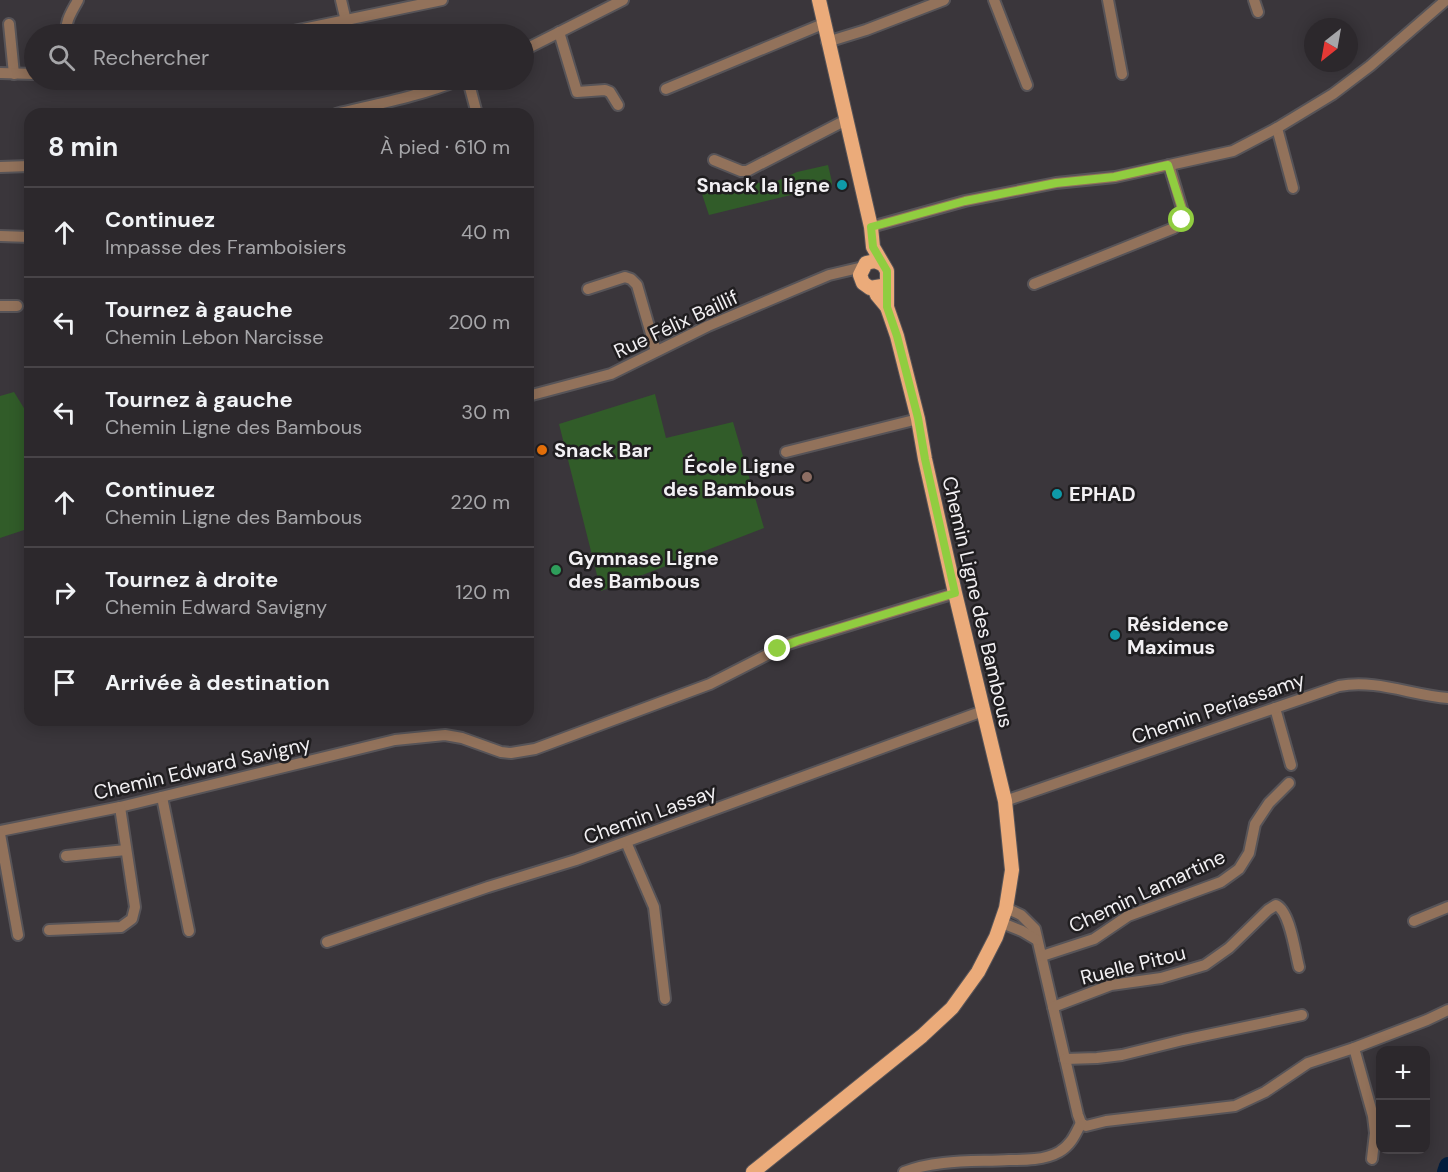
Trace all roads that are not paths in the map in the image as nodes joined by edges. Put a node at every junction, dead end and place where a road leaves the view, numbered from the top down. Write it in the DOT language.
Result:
graph roads {
  1 [pos="78,0"];
  2 [pos="340,0"];
  3 [pos="442,0"];
  4 [pos="623,0"];
  5 [pos="819,0"];
  6 [pos="944,0"];
  7 [pos="994,0"];
  8 [pos="1108,0"];
  9 [pos="1254,0"];
  10 [pos="1446,0"];
  11 [pos="1258,12"];
  12 [pos="346,21"];
  13 [pos="9,24"];
  14 [pos="67,24"];
  15 [pos="331,24"];
  16 [pos="824,24"];
  17 [pos="559,32"];
  18 [pos="827,42"];
  19 [pos="534,45"];
  20 [pos="0,73"];
  21 [pos="14,74"];
  22 [pos="24,74"];
  23 [pos="1122,74"];
  24 [pos="1027,85"];
  25 [pos="666,89"];
  26 [pos="431,90"];
  27 [pos="471,90"];
  28 [pos="618,105"];
  29 [pos="363,108"];
  30 [pos="475,108"];
  31 [pos="846,120"];
  32 [pos="1277,128"];
  33 [pos="714,160"];
  34 [pos="1168,165"];
  35 [pos="24,166"];
  36 [pos="0,167"];
  37 [pos="1293,188"];
  38 [pos="871,227"];
  39 [pos="0,236"];
  40 [pos="24,237"];
  41 [pos="873,247"];
  42 [pos="882,264"];
  43 [pos="865,265"];
  44 [pos="837,274"];
  45 [pos="887,279"];
  46 [pos="1034,284"];
  47 [pos="869,286"];
  48 [pos="588,289"];
  49 [pos="0,306"];
  50 [pos="17,306"];
  51 [pos="887,307"];
  52 [pos="656,351"];
  53 [pos="534,394"];
  54 [pos="918,418"];
  55 [pos="786,452"];
  56 [pos="955,593"];
  57 [pos="1448,698"];
  58 [pos="1275,708"];
  59 [pos="983,711"];
  60 [pos="1292,765"];
  61 [pos="1289,783"];
  62 [pos="162,797"];
  63 [pos="1005,801"];
  64 [pos="120,807"];
  65 [pos="0,833"];
  66 [pos="626,842"];
  67 [pos="126,850"];
  68 [pos="66,856"];
  69 [pos="1448,907"];
  70 [pos="1006,908"];
  71 [pos="1414,921"];
  72 [pos="1002,923"];
  73 [pos="50,930"];
  74 [pos="189,931"];
  75 [pos="18,935"];
  76 [pos="1037,940"];
  77 [pos="327,942"];
  78 [pos="1042,956"];
  79 [pos="1299,967"];
  80 [pos="665,999"];
  81 [pos="1053,1007"];
  82 [pos="1448,1010"];
  83 [pos="1302,1015"];
  84 [pos="1354,1048"];
  85 [pos="1065,1059"];
  86 [pos="1079,1119"];
  87 [pos="1372,1159"];
  88 [pos="753,1172"];
  89 [pos="904,1172"];
  1 -- 14 [label="street"];
  2 -- 12 [label="street"];
  3 -- 12 [label="street"];
  4 -- 17 [label="street"];
  5 -- 16 [label="main road"];
  6 -- 18 [label="street"];
  7 -- 24 [label="street"];
  8 -- 23 [label="street"];
  9 -- 11 [label="street"];
  10 -- 32 [label="street"];
  12 -- 15 [label="street"];
  13 -- 21 [label="street"];
  16 -- 18 [label="main road"];
  16 -- 25 [label="street"];
  17 -- 19 [label="street"];
  17 -- 28 [label="street"];
  18 -- 31 [label="main road"];
  20 -- 21 [label="street"];
  21 -- 22 [label="street"];
  26 -- 29 [label="street"];
  27 -- 30 [label="street"];
  31 -- 33 [label="street"];
  31 -- 38 [label="main road"];
  32 -- 34 [label="street"];
  32 -- 37 [label="street"];
  34 -- 38 [label="street"];
  34 -- 46 [label="street"];
  35 -- 36 [label="street"];
  38 -- 41 [label="main road"];
  39 -- 40 [label="street"];
  41 -- 42 [label="main road"];
  41 -- 43 [label="main road"];
  42 -- 43 [label="main road"];
  42 -- 45 [label="main road"];
  43 -- 44 [label="street, Rue Félix Baillif"];
  43 -- 47 [label="main road"];
  44 -- 47 [label="street"];
  44 -- 52 [label="street, Rue Félix Baillif"];
  45 -- 47 [label="main road"];
  45 -- 51 [label="main road, Chemin Ligne des Bambous"];
  47 -- 51 [label="main road, Chemin Ligne des Bambous"];
  48 -- 52 [label="street"];
  49 -- 50 [label="street"];
  51 -- 54 [label="main road, Chemin Ligne des Bambous"];
  52 -- 53 [label="street, Rue Félix Baillif"];
  54 -- 55 [label="street"];
  54 -- 56 [label="main road, Chemin Ligne des Bambous"];
  56 -- 59 [label="main road, Chemin Ligne des Bambous"];
  56 -- 62 [label="street, Chemin Edward Savigny"];
  57 -- 58 [label="street, Chemin Periassamy"];
  58 -- 60 [label="street"];
  58 -- 63 [label="street, Chemin Periassamy"];
  59 -- 63 [label="main road, Chemin Ligne des Bambous"];
  59 -- 66 [label="street, Chemin Lassay"];
  61 -- 78 [label="street, Chemin Lamartine"];
  62 -- 64 [label="street, Chemin Edward Savigny"];
  62 -- 74 [label="street"];
  63 -- 70 [label="main road, Chemin Ligne des Bambous"];
  64 -- 65 [label="street, Chemin Edward Savigny"];
  64 -- 67 [label="street"];
  65 -- 75 [label="street"];
  66 -- 77 [label="street, Chemin Lassay"];
  66 -- 80 [label="street"];
  67 -- 68 [label="street"];
  67 -- 73 [label="street"];
  69 -- 71 [label="street"];
  70 -- 72 [label="main road, Chemin Ligne des Bambous"];
  70 -- 76 [label="street"];
  72 -- 76 [label="street"];
  72 -- 88 [label="main road, Chemin Ligne des Bambous"];
  76 -- 78 [label="street"];
  78 -- 81 [label="street"];
  79 -- 81 [label="street, Ruelle Pitou"];
  81 -- 85 [label="street"];
  82 -- 84 [label="street"];
  83 -- 85 [label="street"];
  84 -- 86 [label="street"];
  84 -- 87 [label="street"];
  85 -- 86 [label="street"];
  86 -- 89 [label="street"];
}
